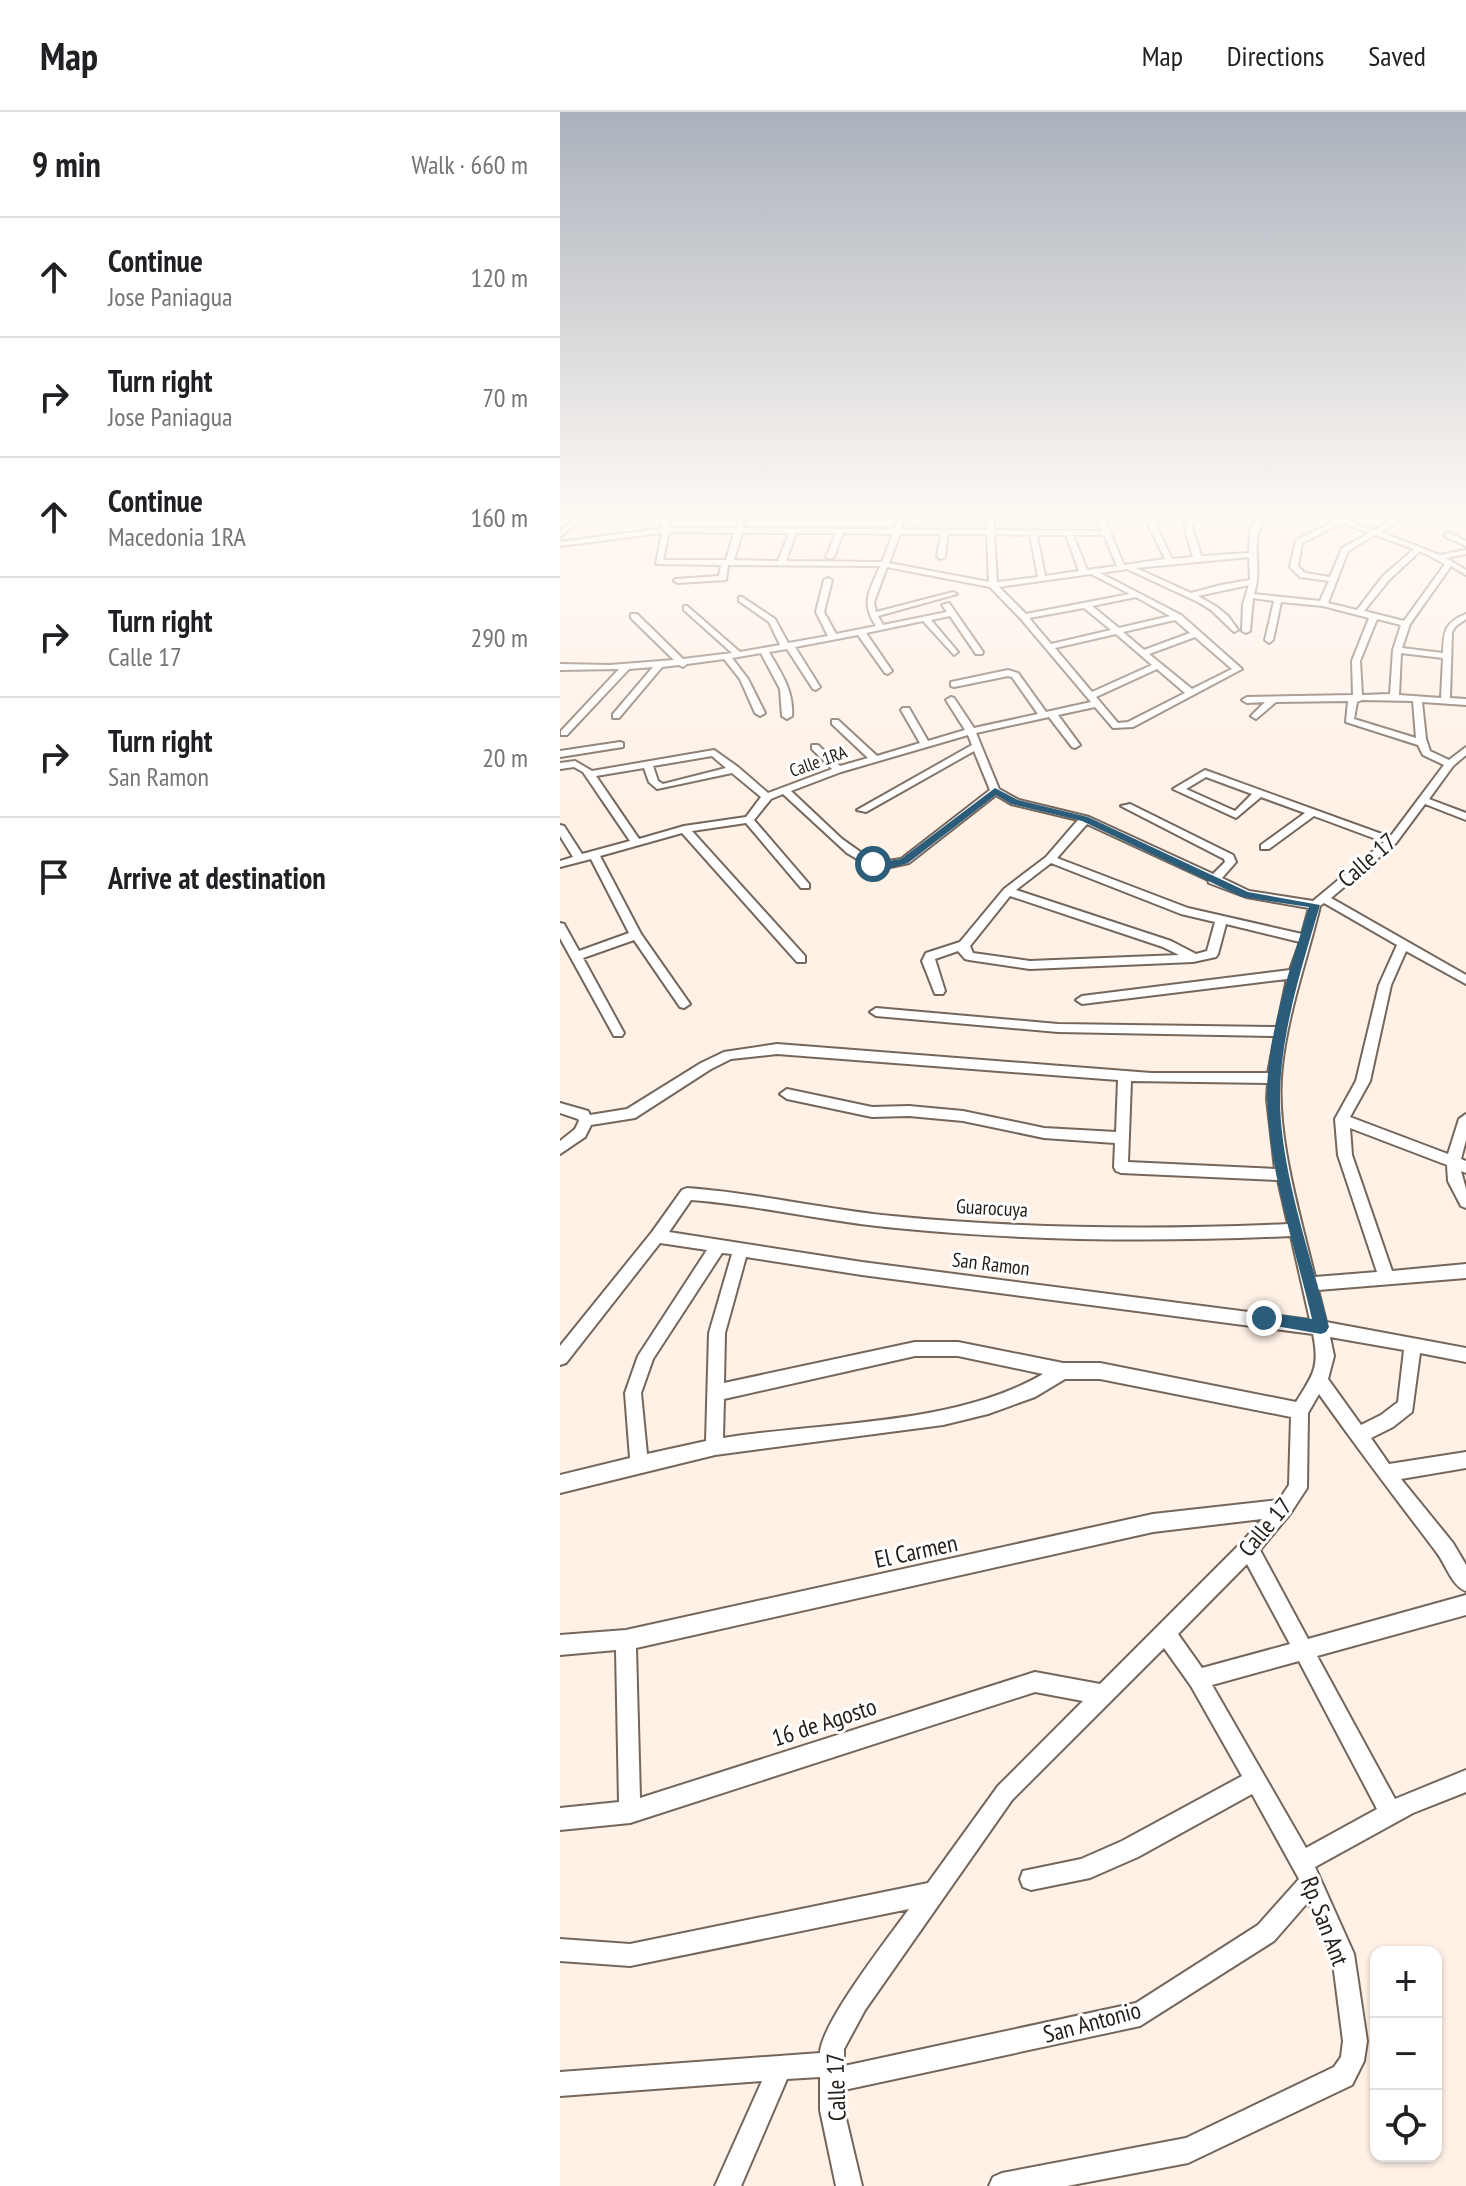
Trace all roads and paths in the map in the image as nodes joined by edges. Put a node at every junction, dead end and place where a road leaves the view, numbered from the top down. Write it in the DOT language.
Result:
graph roads {
  1 [pos="692,613"];
  2 [pos="761,613"];
  3 [pos="820,613"];
  4 [pos="881,613"];
  5 [pos="952,613"];
  6 [pos="1020,613"];
  7 [pos="1046,613"];
  8 [pos="1096,613"];
  9 [pos="1170,613"];
  10 [pos="1219,613"];
  11 [pos="1247,613"];
  12 [pos="1275,613"];
  13 [pos="1362,613"];
  14 [pos="1413,613"];
  15 [pos="873,615"];
  16 [pos="634,616"];
  17 [pos="1374,616"];
  18 [pos="1466,616"];
  19 [pos="1024,617"];
  20 [pos="1178,617"];
  21 [pos="925,618"];
  22 [pos="1406,624"];
  23 [pos="881,627"];
  24 [pos="1234,630"];
  25 [pos="860,631"];
  26 [pos="1246,631"];
  27 [pos="1119,632"];
  28 [pos="1198,633"];
  29 [pos="833,637"];
  30 [pos="1269,640"];
  31 [pos="787,646"];
  32 [pos="1050,647"];
  33 [pos="763,650"];
  34 [pos="1397,650"];
  35 [pos="954,652"];
  36 [pos="979,652"];
  37 [pos="1143,653"];
  38 [pos="739,655"];
  39 [pos="1446,656"];
  40 [pos="727,657"];
  41 [pos="683,664"];
  42 [pos="1158,665"];
  43 [pos="560,667"];
  44 [pos="658,667"];
  45 [pos="625,668"];
  46 [pos="888,671"];
  47 [pos="954,684"];
  48 [pos="1269,685"];
  49 [pos="816,687"];
  50 [pos="1192,694"];
  51 [pos="1394,697"];
  52 [pos="1310,698"];
  53 [pos="1417,698"];
  54 [pos="1269,699"];
  55 [pos="951,700"];
  56 [pos="1094,700"];
  57 [pos="1247,700"];
  58 [pos="1355,700"];
  59 [pos="1445,700"];
  60 [pos="1466,702"];
  61 [pos="906,710"];
  62 [pos="1307,710"];
  63 [pos="760,713"];
  64 [pos="1048,715"];
  65 [pos="616,716"];
  66 [pos="787,716"];
  67 [pos="1256,716"];
  68 [pos="835,722"];
  69 [pos="971,731"];
  70 [pos="564,733"];
  71 [pos="925,743"];
  72 [pos="1422,743"];
  73 [pos="620,745"];
  74 [pos="1075,745"];
  75 [pos="977,746"];
  76 [pos="815,747"];
  77 [pos="1466,750"];
  78 [pos="560,754"];
  79 [pos="874,758"];
  80 [pos="647,764"];
  81 [pos="1450,764"];
  82 [pos="560,766"];
  83 [pos="735,769"];
  84 [pos="838,770"];
  85 [pos="590,774"];
  86 [pos="784,790"];
  87 [pos="995,791"];
  88 [pos="1260,792"];
  89 [pos="767,797"];
  90 [pos="1424,800"];
  91 [pos="1126,806"];
  92 [pos="862,810"];
  93 [pos="1313,812"];
  94 [pos="1466,817"];
  95 [pos="1085,819"];
  96 [pos="749,820"];
  97 [pos="560,828"];
  98 [pos="684,829"];
  99 [pos="1392,841"];
  100 [pos="637,844"];
  101 [pos="1265,847"];
  102 [pos="595,856"];
  103 [pos="1050,859"];
  104 [pos="580,860"];
  105 [pos="560,864"];
  106 [pos="1213,881"];
  107 [pos="805,886"];
  108 [pos="1008,891"];
  109 [pos="1319,902"];
  110 [pos="1221,920"];
  111 [pos="560,927"];
  112 [pos="636,935"];
  113 [pos="1305,939"];
  114 [pos="1403,944"];
  115 [pos="964,948"];
  116 [pos="577,956"];
  117 [pos="1193,958"];
  118 [pos="801,959"];
  119 [pos="1294,974"];
  120 [pos="1466,980"];
  121 [pos="939,991"];
  122 [pos="1082,1000"];
  123 [pos="684,1004"];
  124 [pos="876,1012"];
  125 [pos="1283,1032"];
  126 [pos="618,1033"];
  127 [pos="1125,1076"];
  128 [pos="1275,1078"];
  129 [pos="787,1094"];
  130 [pos="560,1108"];
  131 [pos="1342,1119"];
  132 [pos="1466,1119"];
  133 [pos="586,1121"];
  134 [pos="1122,1138"];
  135 [pos="560,1149"];
  136 [pos="1460,1164"];
  137 [pos="1284,1175"];
  138 [pos="1466,1202"];
  139 [pos="1297,1230"];
  140 [pos="657,1236"];
  141 [pos="718,1246"];
  142 [pos="741,1249"];
  143 [pos="1466,1271"];
  144 [pos="1387,1278"];
  145 [pos="1310,1284"];
  146 [pos="1321,1327"];
  147 [pos="1413,1344"];
  148 [pos="1466,1355"];
  149 [pos="560,1358"];
  150 [pos="1063,1371"];
  151 [pos="1319,1380"];
  152 [pos="714,1393"];
  153 [pos="1300,1411"];
  154 [pos="1358,1436"];
  155 [pos="714,1447"];
  156 [pos="1466,1460"];
  157 [pos="639,1466"];
  158 [pos="1385,1473"];
  159 [pos="560,1484"];
  160 [pos="1284,1508"];
  161 [pos="1249,1549"];
  162 [pos="1466,1582"];
  163 [pos="1466,1605"];
  164 [pos="1165,1633"];
  165 [pos="626,1640"];
  166 [pos="560,1645"];
  167 [pos="1303,1650"];
  168 [pos="1198,1679"];
  169 [pos="1103,1694"];
  170 [pos="1256,1780"];
  171 [pos="1466,1781"];
  172 [pos="630,1812"];
  173 [pos="1391,1813"];
  174 [pos="560,1819"];
  175 [pos="1307,1872"];
  176 [pos="1031,1879"];
  177 [pos="934,1893"];
  178 [pos="560,1950"];
  179 [pos="780,2068"];
  180 [pos="832,2073"];
  181 [pos="560,2084"];
  182 [pos="728,2186"];
  183 [pos="849,2186"];
  184 [pos="1002,2186"];
  1 -- 38 [label="street"];
  2 -- 31 [label="street"];
  3 -- 29 [label="street"];
  4 -- 15 [label="street"];
  5 -- 21 [label="street"];
  5 -- 36 [label="street"];
  6 -- 19 [label="street"];
  7 -- 19 [label="street"];
  8 -- 27 [label="street"];
  9 -- 20 [label="street"];
  10 -- 24 [label="street"];
  11 -- 26 [label="street"];
  12 -- 30 [label="street"];
  13 -- 17 [label="street"];
  14 -- 22 [label="street"];
  15 -- 23 [label="street"];
  16 -- 41 [label="street"];
  17 -- 22 [label="street"];
  17 -- 58 [label="street"];
  18 -- 39 [label="street"];
  19 -- 32 [label="street"];
  20 -- 27 [label="street"];
  20 -- 28 [label="street"];
  21 -- 23 [label="street"];
  21 -- 35 [label="street"];
  22 -- 34 [label="street"];
  23 -- 25 [label="street"];
  25 -- 29 [label="street"];
  25 -- 46 [label="street"];
  27 -- 32 [label="street"];
  27 -- 37 [label="street"];
  28 -- 37 [label="street"];
  28 -- 50 [label="street"];
  29 -- 31 [label="street"];
  31 -- 33 [label="street"];
  31 -- 49 [label="street"];
  32 -- 56 [label="street"];
  33 -- 38 [label="street"];
  33 -- 66 [label="street"];
  34 -- 39 [label="street"];
  34 -- 51 [label="street"];
  37 -- 42 [label="street"];
  38 -- 40 [label="street"];
  39 -- 59 [label="street"];
  40 -- 41 [label="street"];
  40 -- 63 [label="street"];
  41 -- 44 [label="street"];
  42 -- 50 [label="street"];
  42 -- 56 [label="street, Calle 1RA"];
  43 -- 45 [label="street"];
  44 -- 45 [label="street"];
  44 -- 65 [label="street"];
  45 -- 70 [label="street"];
  47 -- 64 [label="street"];
  48 -- 54 [label="street"];
  50 -- 56 [label="street"];
  51 -- 53 [label="street"];
  51 -- 58 [label="street"];
  52 -- 54 [label="street"];
  52 -- 58 [label="street"];
  52 -- 62 [label="street"];
  53 -- 59 [label="street"];
  53 -- 72 [label="street"];
  54 -- 57 [label="street"];
  54 -- 67 [label="street"];
  55 -- 69 [label="street"];
  56 -- 64 [label="street, Calle 1RA"];
  58 -- 72 [label="street"];
  59 -- 60 [label="street"];
  61 -- 71 [label="street"];
  64 -- 69 [label="street, Calle 1RA"];
  64 -- 74 [label="street"];
  68 -- 79 [label="street"];
  69 -- 71 [label="street, Calle 1RA"];
  69 -- 75 [label="street"];
  71 -- 79 [label="street, Calle 1RA"];
  72 -- 81 [label="street"];
  73 -- 78 [label="street"];
  75 -- 87 [label="street"];
  75 -- 92 [label="street"];
  76 -- 84 [label="street"];
  77 -- 81 [label="street, Calle 17"];
  79 -- 84 [label="street, Calle 1RA"];
  80 -- 83 [label="street"];
  80 -- 83 [label="street"];
  80 -- 85 [label="street"];
  81 -- 90 [label="street, Calle 17"];
  82 -- 85 [label="street"];
  83 -- 89 [label="street"];
  84 -- 86 [label="street, Calle 1RA"];
  85 -- 100 [label="street"];
  86 -- 87 [label="street"];
  86 -- 89 [label="street, Calle 1RA"];
  87 -- 95 [label="street"];
  88 -- 88 [label="street"];
  88 -- 93 [label="street"];
  89 -- 96 [label="street, Calle 1RA"];
  90 -- 94 [label="street"];
  90 -- 99 [label="street, Calle 17"];
  91 -- 106 [label="street"];
  93 -- 99 [label="street"];
  93 -- 101 [label="street"];
  95 -- 103 [label="street"];
  95 -- 106 [label="street"];
  96 -- 98 [label="street"];
  96 -- 107 [label="street"];
  97 -- 104 [label="street"];
  98 -- 100 [label="street"];
  98 -- 118 [label="street"];
  99 -- 109 [label="street, Calle 17"];
  100 -- 102 [label="street"];
  102 -- 104 [label="street"];
  102 -- 112 [label="street"];
  103 -- 108 [label="street"];
  103 -- 110 [label="street"];
  104 -- 105 [label="street"];
  106 -- 109 [label="street"];
  108 -- 115 [label="street"];
  108 -- 117 [label="street"];
  109 -- 113 [label="street"];
  109 -- 114 [label="street"];
  110 -- 113 [label="street"];
  110 -- 117 [label="street"];
  111 -- 116 [label="street"];
  112 -- 116 [label="street"];
  112 -- 123 [label="street"];
  113 -- 119 [label="street"];
  114 -- 120 [label="street"];
  114 -- 131 [label="street"];
  115 -- 117 [label="street"];
  115 -- 121 [label="street"];
  116 -- 126 [label="street"];
  119 -- 122 [label="street"];
  119 -- 125 [label="street"];
  124 -- 125 [label="street"];
  125 -- 128 [label="street"];
  127 -- 128 [label="street"];
  127 -- 133 [label="street"];
  127 -- 134 [label="street"];
  128 -- 137 [label="street"];
  129 -- 134 [label="street"];
  130 -- 133 [label="street"];
  131 -- 136 [label="street"];
  131 -- 144 [label="street"];
  132 -- 136 [label="street"];
  133 -- 135 [label="street"];
  134 -- 137 [label="street"];
  136 -- 138 [label="street"];
  137 -- 139 [label="street"];
  139 -- 140 [label="street, Guarocuya"];
  139 -- 145 [label="street"];
  140 -- 141 [label="street, San Ramon"];
  140 -- 149 [label="street"];
  141 -- 142 [label="street, San Ramon"];
  141 -- 157 [label="street"];
  142 -- 146 [label="street, San Ramon"];
  142 -- 152 [label="street"];
  143 -- 144 [label="street"];
  144 -- 145 [label="street"];
  145 -- 146 [label="street"];
  146 -- 147 [label="street, San Ramon"];
  146 -- 151 [label="street"];
  147 -- 148 [label="street, San Ramon"];
  147 -- 154 [label="street"];
  150 -- 152 [label="street"];
  150 -- 153 [label="street"];
  150 -- 155 [label="street"];
  151 -- 153 [label="street"];
  151 -- 154 [label="street"];
  152 -- 155 [label="street"];
  153 -- 160 [label="street, Calle 17"];
  154 -- 158 [label="street"];
  155 -- 157 [label="street"];
  156 -- 158 [label="street"];
  157 -- 159 [label="street"];
  158 -- 162 [label="street"];
  160 -- 161 [label="street, Calle 17"];
  160 -- 165 [label="street, El Carmen"];
  161 -- 164 [label="street, Calle 17"];
  161 -- 167 [label="street"];
  163 -- 167 [label="street"];
  164 -- 168 [label="street, Rp. San Ant"];
  164 -- 169 [label="street, Calle 17"];
  165 -- 166 [label="street, El Carmen"];
  165 -- 172 [label="street"];
  167 -- 168 [label="street"];
  167 -- 173 [label="street"];
  168 -- 170 [label="street, Rp. San Ant"];
  169 -- 172 [label="street, 16 de Agosto"];
  169 -- 177 [label="street, Calle 17"];
  170 -- 175 [label="street, Rp. San Ant"];
  170 -- 176 [label="street"];
  171 -- 173 [label="street, San Antonio"];
  172 -- 174 [label="street, 16 de Agosto"];
  173 -- 175 [label="street, San Antonio"];
  175 -- 180 [label="street, San Antonio"];
  175 -- 184 [label="street, Rp. San Ant"];
  177 -- 178 [label="street"];
  177 -- 180 [label="street, Calle 17"];
  179 -- 180 [label="street, San Antonio"];
  179 -- 181 [label="street, San Antonio"];
  179 -- 182 [label="street"];
  180 -- 183 [label="street, Calle 17"];
}
